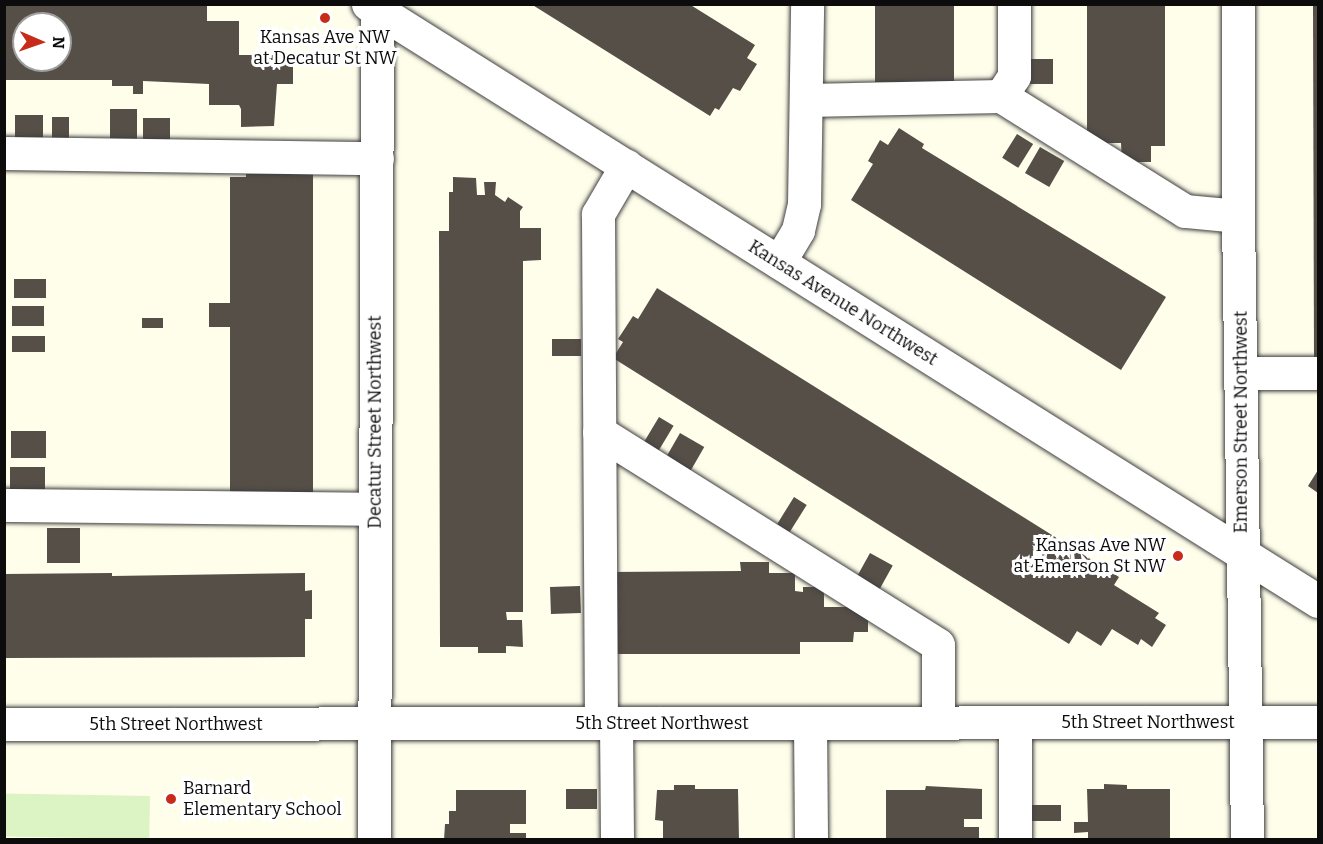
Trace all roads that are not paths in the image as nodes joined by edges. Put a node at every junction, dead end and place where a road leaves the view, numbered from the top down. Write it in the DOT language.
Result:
graph roads {
  1 [pos="807,4"];
  2 [pos="1014,4"];
  3 [pos="1238,4"];
  4 [pos="374,6"];
  5 [pos="1001,96"];
  6 [pos="806,100"];
  7 [pos="4,153"];
  8 [pos="376,158"];
  9 [pos="626,166"];
  10 [pos="1238,216"];
  11 [pos="779,262"];
  12 [pos="1242,372"];
  13 [pos="1318,373"];
  14 [pos="599,432"];
  15 [pos="4,505"];
  16 [pos="375,508"];
  17 [pos="1242,552"];
  18 [pos="1318,601"];
  19 [pos="1247,722"];
  20 [pos="1318,722"];
  21 [pos="608,723"];
  22 [pos="810,723"];
  23 [pos="938,723"];
  24 [pos="1015,723"];
  25 [pos="4,724"];
  26 [pos="374,724"];
  27 [pos="374,840"];
  28 [pos="616,840"];
  29 [pos="811,840"];
  30 [pos="1015,840"];
  31 [pos="1247,840"];
  1 -- 6 [label="street"];
  2 -- 5 [label="street"];
  3 -- 10 [label="street, Emerson Street Northwest"];
  4 -- 8 [label="street, Decatur Street Northwest"];
  4 -- 9 [label="street, Kansas Avenue Northwest"];
  5 -- 6 [label="street"];
  5 -- 10 [label="street"];
  6 -- 11 [label="street"];
  7 -- 8 [label="street"];
  8 -- 16 [label="street, Decatur Street Northwest"];
  9 -- 11 [label="street, Kansas Avenue Northwest"];
  9 -- 14 [label="street"];
  10 -- 12 [label="street, Emerson Street Northwest"];
  11 -- 17 [label="street, Kansas Avenue Northwest"];
  12 -- 13 [label="street"];
  12 -- 17 [label="street, Emerson Street Northwest"];
  14 -- 21 [label="street"];
  14 -- 23 [label="street"];
  15 -- 16 [label="street"];
  16 -- 26 [label="street, Decatur Street Northwest"];
  17 -- 18 [label="street, Kansas Avenue Northwest"];
  17 -- 19 [label="street, Emerson Street Northwest"];
  19 -- 20 [label="street, 5th Street Northwest"];
  19 -- 24 [label="street, 5th Street Northwest"];
  19 -- 31 [label="street, Emerson Street Northwest"];
  21 -- 22 [label="street, 5th Street Northwest"];
  21 -- 26 [label="street, 5th Street Northwest"];
  21 -- 28 [label="street"];
  22 -- 23 [label="street, 5th Street Northwest"];
  22 -- 29 [label="street"];
  23 -- 24 [label="street, 5th Street Northwest"];
  24 -- 30 [label="street"];
  25 -- 26 [label="street, 5th Street Northwest"];
  26 -- 27 [label="street, Decatur Street Northwest"];
}
